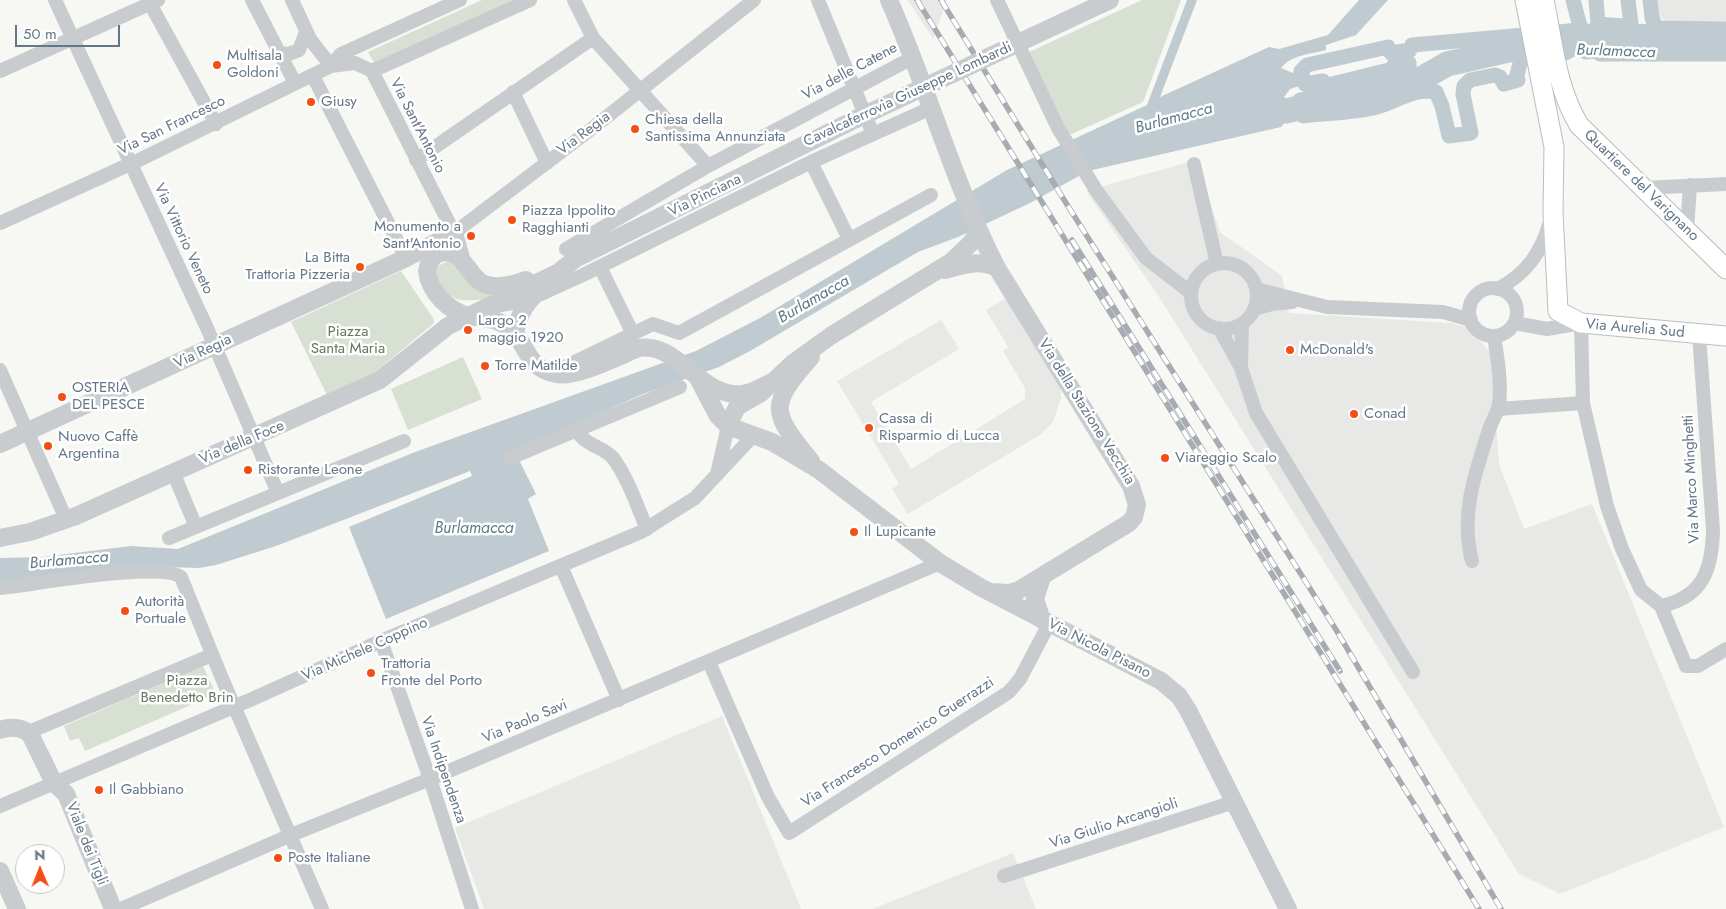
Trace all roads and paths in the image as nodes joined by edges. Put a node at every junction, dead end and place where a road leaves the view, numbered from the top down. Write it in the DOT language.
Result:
graph roads {
  1 [pos="55,0"];
  2 [pos="252,0"];
  3 [pos="292,0"];
  4 [pos="460,0"];
  5 [pos="530,0"];
  6 [pos="574,0"];
  7 [pos="754,0"];
  8 [pos="818,0"];
  9 [pos="889,0"];
  10 [pos="997,0"];
  11 [pos="1110,0"];
  12 [pos="1525,0"];
  13 [pos="1544,0"];
  14 [pos="152,1"];
  15 [pos="1539,20"];
  16 [pos="306,32"];
  17 [pos="73,38"];
  18 [pos="593,38"];
  19 [pos="281,53"];
  20 [pos="914,56"];
  21 [pos="331,66"];
  22 [pos="1548,69"];
  23 [pos="0,71"];
  24 [pos="372,71"];
  25 [pos="313,76"];
  26 [pos="295,83"];
  27 [pos="854,88"];
  28 [pos="640,91"];
  29 [pos="513,92"];
  30 [pos="931,108"];
  31 [pos="216,124"];
  32 [pos="874,134"];
  33 [pos="416,160"];
  34 [pos="810,162"];
  35 [pos="547,163"];
  36 [pos="130,164"];
  37 [pos="1194,164"];
  38 [pos="708,166"];
  39 [pos="1726,184"];
  40 [pos="1690,186"];
  41 [pos="1644,188"];
  42 [pos="930,194"];
  43 [pos="1553,212"];
  44 [pos="0,223"];
  45 [pos="978,232"];
  46 [pos="1688,232"];
  47 [pos="454,233"];
  48 [pos="849,239"];
  49 [pos="437,254"];
  50 [pos="571,254"];
  51 [pos="406,258"];
  52 [pos="461,258"];
  53 [pos="1217,264"];
  54 [pos="600,267"];
  55 [pos="997,268"];
  56 [pos="1726,269"];
  57 [pos="559,272"];
  58 [pos="936,272"];
  59 [pos="1256,289"];
  60 [pos="1498,289"];
  61 [pos="1191,293"];
  62 [pos="528,300"];
  63 [pos="1473,300"];
  64 [pos="1303,301"];
  65 [pos="492,305"];
  66 [pos="1254,309"];
  67 [pos="1442,312"];
  68 [pos="468,316"];
  69 [pos="1471,320"];
  70 [pos="1515,323"];
  71 [pos="1581,323"];
  72 [pos="1242,324"];
  73 [pos="1218,328"];
  74 [pos="1726,329"];
  75 [pos="515,334"];
  76 [pos="634,334"];
  77 [pos="1703,334"];
  78 [pos="832,335"];
  79 [pos="1494,336"];
  80 [pos="1726,336"];
  81 [pos="215,346"];
  82 [pos="1241,368"];
  83 [pos="0,370"];
  84 [pos="551,373"];
  85 [pos="698,378"];
  86 [pos="772,382"];
  87 [pos="680,387"];
  88 [pos="1583,404"];
  89 [pos="1498,409"];
  90 [pos="728,426"];
  91 [pos="577,430"];
  92 [pos="28,431"];
  93 [pos="753,436"];
  94 [pos="255,437"];
  95 [pos="404,442"];
  96 [pos="0,444"];
  97 [pos="510,458"];
  98 [pos="819,470"];
  99 [pos="174,472"];
  100 [pos="717,474"];
  101 [pos="278,493"];
  102 [pos="66,519"];
  103 [pos="196,527"];
  104 [pos="647,529"];
  105 [pos="0,538"];
  106 [pos="169,538"];
  107 [pos="1472,561"];
  108 [pos="940,563"];
  109 [pos="561,566"];
  110 [pos="1042,577"];
  111 [pos="0,588"];
  112 [pos="988,591"];
  113 [pos="1661,606"];
  114 [pos="1045,622"];
  115 [pos="381,641"];
  116 [pos="1726,649"];
  117 [pos="212,655"];
  118 [pos="709,662"];
  119 [pos="1413,672"];
  120 [pos="619,700"];
  121 [pos="235,707"];
  122 [pos="0,730"];
  123 [pos="29,732"];
  124 [pos="430,779"];
  125 [pos="54,783"];
  126 [pos="1234,802"];
  127 [pos="0,806"];
  128 [pos="292,834"];
  129 [pos="0,872"];
  130 [pos="1004,876"];
  131 [pos="470,907"];
  132 [pos="17,909"];
  133 [pos="112,909"];
  134 [pos="121,909"];
  135 [pos="322,909"];
  136 [pos="1288,909"];
  1 -- 17 [label="street, Via Vittorio Veneto"];
  2 -- 19 [label="street"];
  3 -- 16 [label="street"];
  4 -- 21 [label="street, Via San Francesco"];
  5 -- 24 [label="street"];
  6 -- 18 [label="street"];
  7 -- 28 [label="street, Via Regia"];
  8 -- 27 [label="street"];
  9 -- 20 [label="street"];
  10 -- 61 [label="street"];
  11 -- 50 [label="street, Cavalcaferrovia Giuseppe Lombardi, bridge"];
  12 -- 15 [label="main road"];
  13 -- 15 [label="main road"];
  14 -- 17 [label="street"];
  14 -- 31 [label="street"];
  15 -- 22 [label="main road"];
  16 -- 19 [label="street"];
  16 -- 21 [label="street"];
  17 -- 23 [label="street"];
  17 -- 36 [label="street, Via Vittorio Veneto"];
  18 -- 28 [label="street"];
  18 -- 29 [label="street"];
  19 -- 26 [label="street"];
  20 -- 27 [label="street, Via delle Catene"];
  20 -- 30 [label="street"];
  21 -- 24 [label="street, Via Sant'Antonio"];
  21 -- 25 [label="street, Via San Francesco"];
  22 -- 41 [label="main road, Quartiere del Varignano"];
  22 -- 43 [label="main road"];
  24 -- 33 [label="street, Via Sant'Antonio"];
  25 -- 26 [label="street, Via San Francesco"];
  25 -- 51 [label="street"];
  26 -- 31 [label="street, Via San Francesco"];
  27 -- 32 [label="street"];
  27 -- 38 [label="street, Via delle Catene"];
  28 -- 35 [label="street, Via Regia"];
  28 -- 38 [label="street"];
  29 -- 33 [label="street"];
  29 -- 35 [label="street"];
  30 -- 32 [label="street, Via Pinciana"];
  30 -- 45 [label="street"];
  31 -- 36 [label="street, Via San Francesco"];
  32 -- 34 [label="street, Via Pinciana"];
  33 -- 47 [label="street, Via Sant'Antonio"];
  34 -- 48 [label="street"];
  34 -- 54 [label="street, Via Pinciana"];
  35 -- 47 [label="street, Via Regia"];
  36 -- 44 [label="street, Via San Francesco"];
  36 -- 81 [label="street, Via Vittorio Veneto"];
  37 -- 53 [label="street"];
  38 -- 50 [label="street, Via delle Catene"];
  39 -- 40 [label="street"];
  40 -- 41 [label="street"];
  40 -- 46 [label="street"];
  41 -- 46 [label="main road, Quartiere del Varignano"];
  42 -- 48 [label="street"];
  43 -- 60 [label="street"];
  43 -- 71 [label="main road"];
  45 -- 55 [label="street"];
  45 -- 58 [label="street"];
  46 -- 56 [label="main road, Quartiere del Varignano"];
  47 -- 51 [label="street, Via Regia"];
  47 -- 52 [label="street"];
  48 -- 76 [label="street"];
  49 -- 51 [label="street, Via Regia"];
  49 -- 52 [label="street"];
  49 -- 68 [label="street"];
  50 -- 52 [label="street"];
  50 -- 57 [label="street, Cavalcaferrovia Giuseppe Lombardi"];
  51 -- 81 [label="street, Via Regia"];
  53 -- 59 [label="street"];
  53 -- 61 [label="street"];
  54 -- 62 [label="street, Via Pinciana"];
  54 -- 76 [label="street"];
  55 -- 58 [label="street"];
  55 -- 110 [label="street, Via della Stazione Vecchia"];
  57 -- 62 [label="street"];
  57 -- 65 [label="street, Cavalcaferrovia Giuseppe Lombardi"];
  58 -- 78 [label="street"];
  59 -- 64 [label="street"];
  59 -- 66 [label="street"];
  60 -- 63 [label="street"];
  60 -- 70 [label="street"];
  61 -- 73 [label="street"];
  62 -- 65 [label="street, Via Pinciana"];
  62 -- 75 [label="street"];
  63 -- 67 [label="street"];
  63 -- 69 [label="street"];
  64 -- 66 [label="street"];
  64 -- 67 [label="street"];
  65 -- 68 [label="street, Cavalcaferrovia Giuseppe Lombardi"];
  66 -- 72 [label="street"];
  67 -- 69 [label="street"];
  68 -- 75 [label="street"];
  68 -- 94 [label="street, Via della Foce"];
  69 -- 79 [label="street"];
  70 -- 71 [label="street, Via Aurelia Sud"];
  70 -- 79 [label="street"];
  71 -- 77 [label="main road, Via Aurelia Sud"];
  71 -- 88 [label="street"];
  72 -- 73 [label="street"];
  72 -- 82 [label="street"];
  73 -- 82 [label="street"];
  74 -- 77 [label="main road"];
  75 -- 84 [label="street"];
  76 -- 84 [label="street"];
  77 -- 80 [label="main road, Via Aurelia Sud"];
  77 -- 113 [label="street, Via Marco Minghetti"];
  78 -- 86 [label="street"];
  78 -- 98 [label="street"];
  79 -- 89 [label="street"];
  81 -- 92 [label="street, Via Regia"];
  81 -- 94 [label="street, Via Vittorio Veneto"];
  82 -- 119 [label="street"];
  83 -- 92 [label="street"];
  84 -- 85 [label="street"];
  85 -- 86 [label="street"];
  85 -- 90 [label="street"];
  86 -- 90 [label="street"];
  87 -- 91 [label="street"];
  88 -- 89 [label="street"];
  88 -- 113 [label="street"];
  89 -- 107 [label="street"];
  90 -- 93 [label="street"];
  90 -- 100 [label="street"];
  91 -- 97 [label="street"];
  91 -- 104 [label="street"];
  92 -- 96 [label="street, Via Regia"];
  92 -- 102 [label="street"];
  93 -- 98 [label="street"];
  93 -- 100 [label="street, Via Michele Coppino"];
  94 -- 99 [label="street, Via della Foce"];
  94 -- 101 [label="street, Via Vittorio Veneto"];
  95 -- 101 [label="street"];
  98 -- 108 [label="street, Via Nicola Pisano"];
  99 -- 102 [label="street, Via della Foce"];
  99 -- 103 [label="street"];
  100 -- 104 [label="street, Via Michele Coppino"];
  101 -- 103 [label="street"];
  102 -- 105 [label="street, Via della Foce"];
  103 -- 106 [label="street"];
  104 -- 109 [label="street, Via Michele Coppino"];
  108 -- 112 [label="street, Via Nicola Pisano"];
  108 -- 118 [label="street, Via Paolo Savi"];
  109 -- 115 [label="street, Via Michele Coppino"];
  109 -- 120 [label="street"];
  110 -- 112 [label="street, Via della Stazione Vecchia"];
  110 -- 114 [label="street"];
  111 -- 117 [label="street"];
  112 -- 114 [label="street, Via Nicola Pisano"];
  113 -- 116 [label="street"];
  114 -- 118 [label="street, Via Francesco Domenico Guerrazzi"];
  114 -- 126 [label="street, Via Nicola Pisano"];
  115 -- 121 [label="street, Via Michele Coppino"];
  115 -- 124 [label="street, Via Indipendenza"];
  117 -- 121 [label="street"];
  117 -- 123 [label="street"];
  118 -- 120 [label="street, Via Paolo Savi"];
  120 -- 124 [label="street, Via Paolo Savi"];
  121 -- 125 [label="street, Via Michele Coppino"];
  121 -- 128 [label="street"];
  122 -- 123 [label="street"];
  123 -- 125 [label="street, Viale dei Tigli"];
  124 -- 128 [label="street, Via Paolo Savi"];
  124 -- 131 [label="street, Via Indipendenza"];
  125 -- 127 [label="street, Via Michele Coppino"];
  125 -- 133 [label="street, Viale dei Tigli"];
  126 -- 130 [label="street, Via Giulio Arcangioli"];
  126 -- 136 [label="street, Via Nicola Pisano"];
  128 -- 134 [label="street, Via Paolo Savi"];
  128 -- 135 [label="street"];
  129 -- 132 [label="street"];
}
